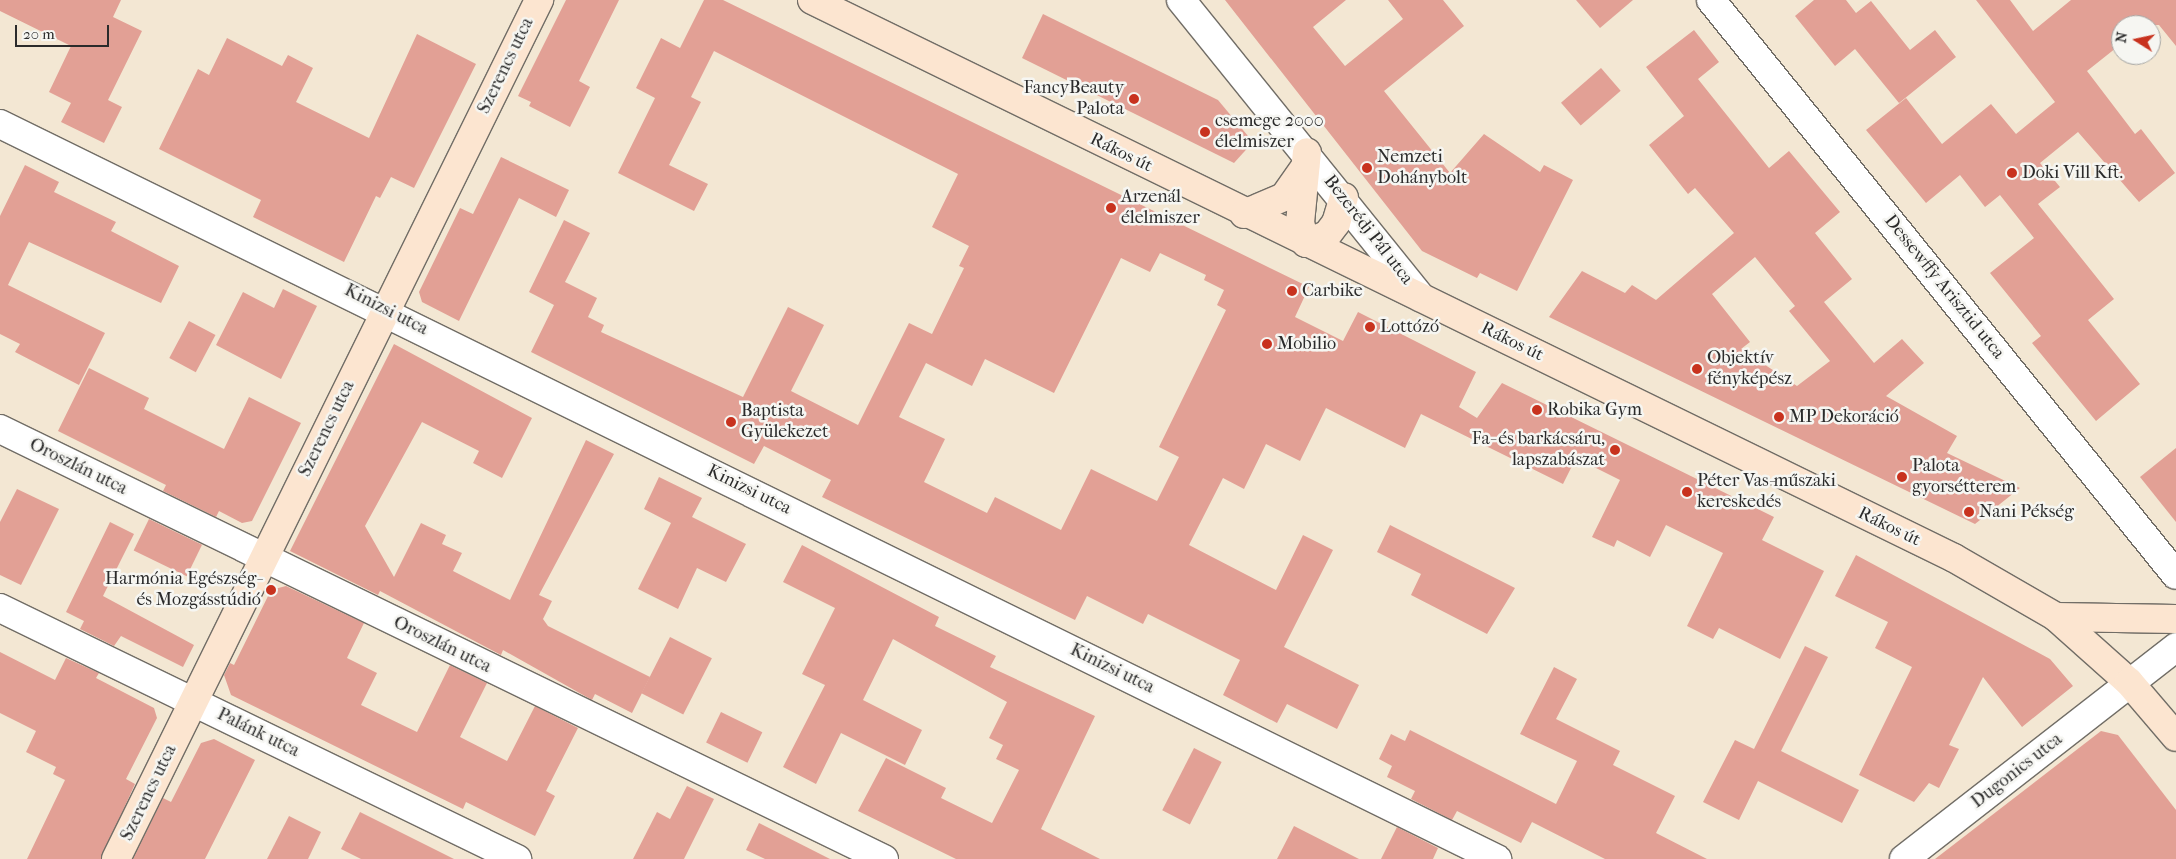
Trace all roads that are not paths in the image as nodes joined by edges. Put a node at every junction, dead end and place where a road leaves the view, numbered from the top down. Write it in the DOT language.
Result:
graph roads {
  1 [pos="539,0"];
  2 [pos="812,0"];
  3 [pos="1181,0"];
  4 [pos="1711,0"];
  5 [pos="0,124"];
  6 [pos="1306,159"];
  7 [pos="1344,197"];
  8 [pos="1244,214"];
  9 [pos="1306,243"];
  10 [pos="1421,297"];
  11 [pos="386,310"];
  12 [pos="0,429"];
  13 [pos="264,558"];
  14 [pos="2176,574"];
  15 [pos="0,608"];
  16 [pos="2056,617"];
  17 [pos="2176,619"];
  18 [pos="2176,647"];
  19 [pos="2129,682"];
  20 [pos="194,702"];
  21 [pos="2176,736"];
  22 [pos="116,859"];
  23 [pos="517,859"];
  24 [pos="884,859"];
  25 [pos="1497,859"];
  26 [pos="1904,859"];
  1 -- 11 [label="street, Szerencs utca"];
  2 -- 8 [label="street, Rákos út"];
  3 -- 6 [label="street, Bezerédj Pál utca"];
  4 -- 14 [label="street, Dessewffy Arisztid utca"];
  5 -- 11 [label="street, Kinizsi utca"];
  6 -- 7 [label="street, Bezerédj Pál utca"];
  6 -- 8 [label="street"];
  6 -- 9 [label="street"];
  7 -- 9 [label="street"];
  7 -- 10 [label="street, Bezerédj Pál utca"];
  8 -- 9 [label="street, Rákos út"];
  9 -- 10 [label="street, Rákos út"];
  10 -- 16 [label="street, Rákos út"];
  11 -- 13 [label="street, Szerencs utca"];
  11 -- 25 [label="street, Kinizsi utca"];
  12 -- 13 [label="street, Oroszlán utca"];
  13 -- 20 [label="street, Szerencs utca"];
  13 -- 24 [label="street, Oroszlán utca"];
  15 -- 20 [label="street, Palánk utca"];
  16 -- 17 [label="street"];
  16 -- 19 [label="street, Rákos út"];
  18 -- 19 [label="street, Dugonics utca"];
  19 -- 21 [label="street, Rákos út"];
  19 -- 26 [label="street, Dugonics utca"];
  20 -- 22 [label="street, Szerencs utca"];
  20 -- 23 [label="street, Palánk utca"];
}
